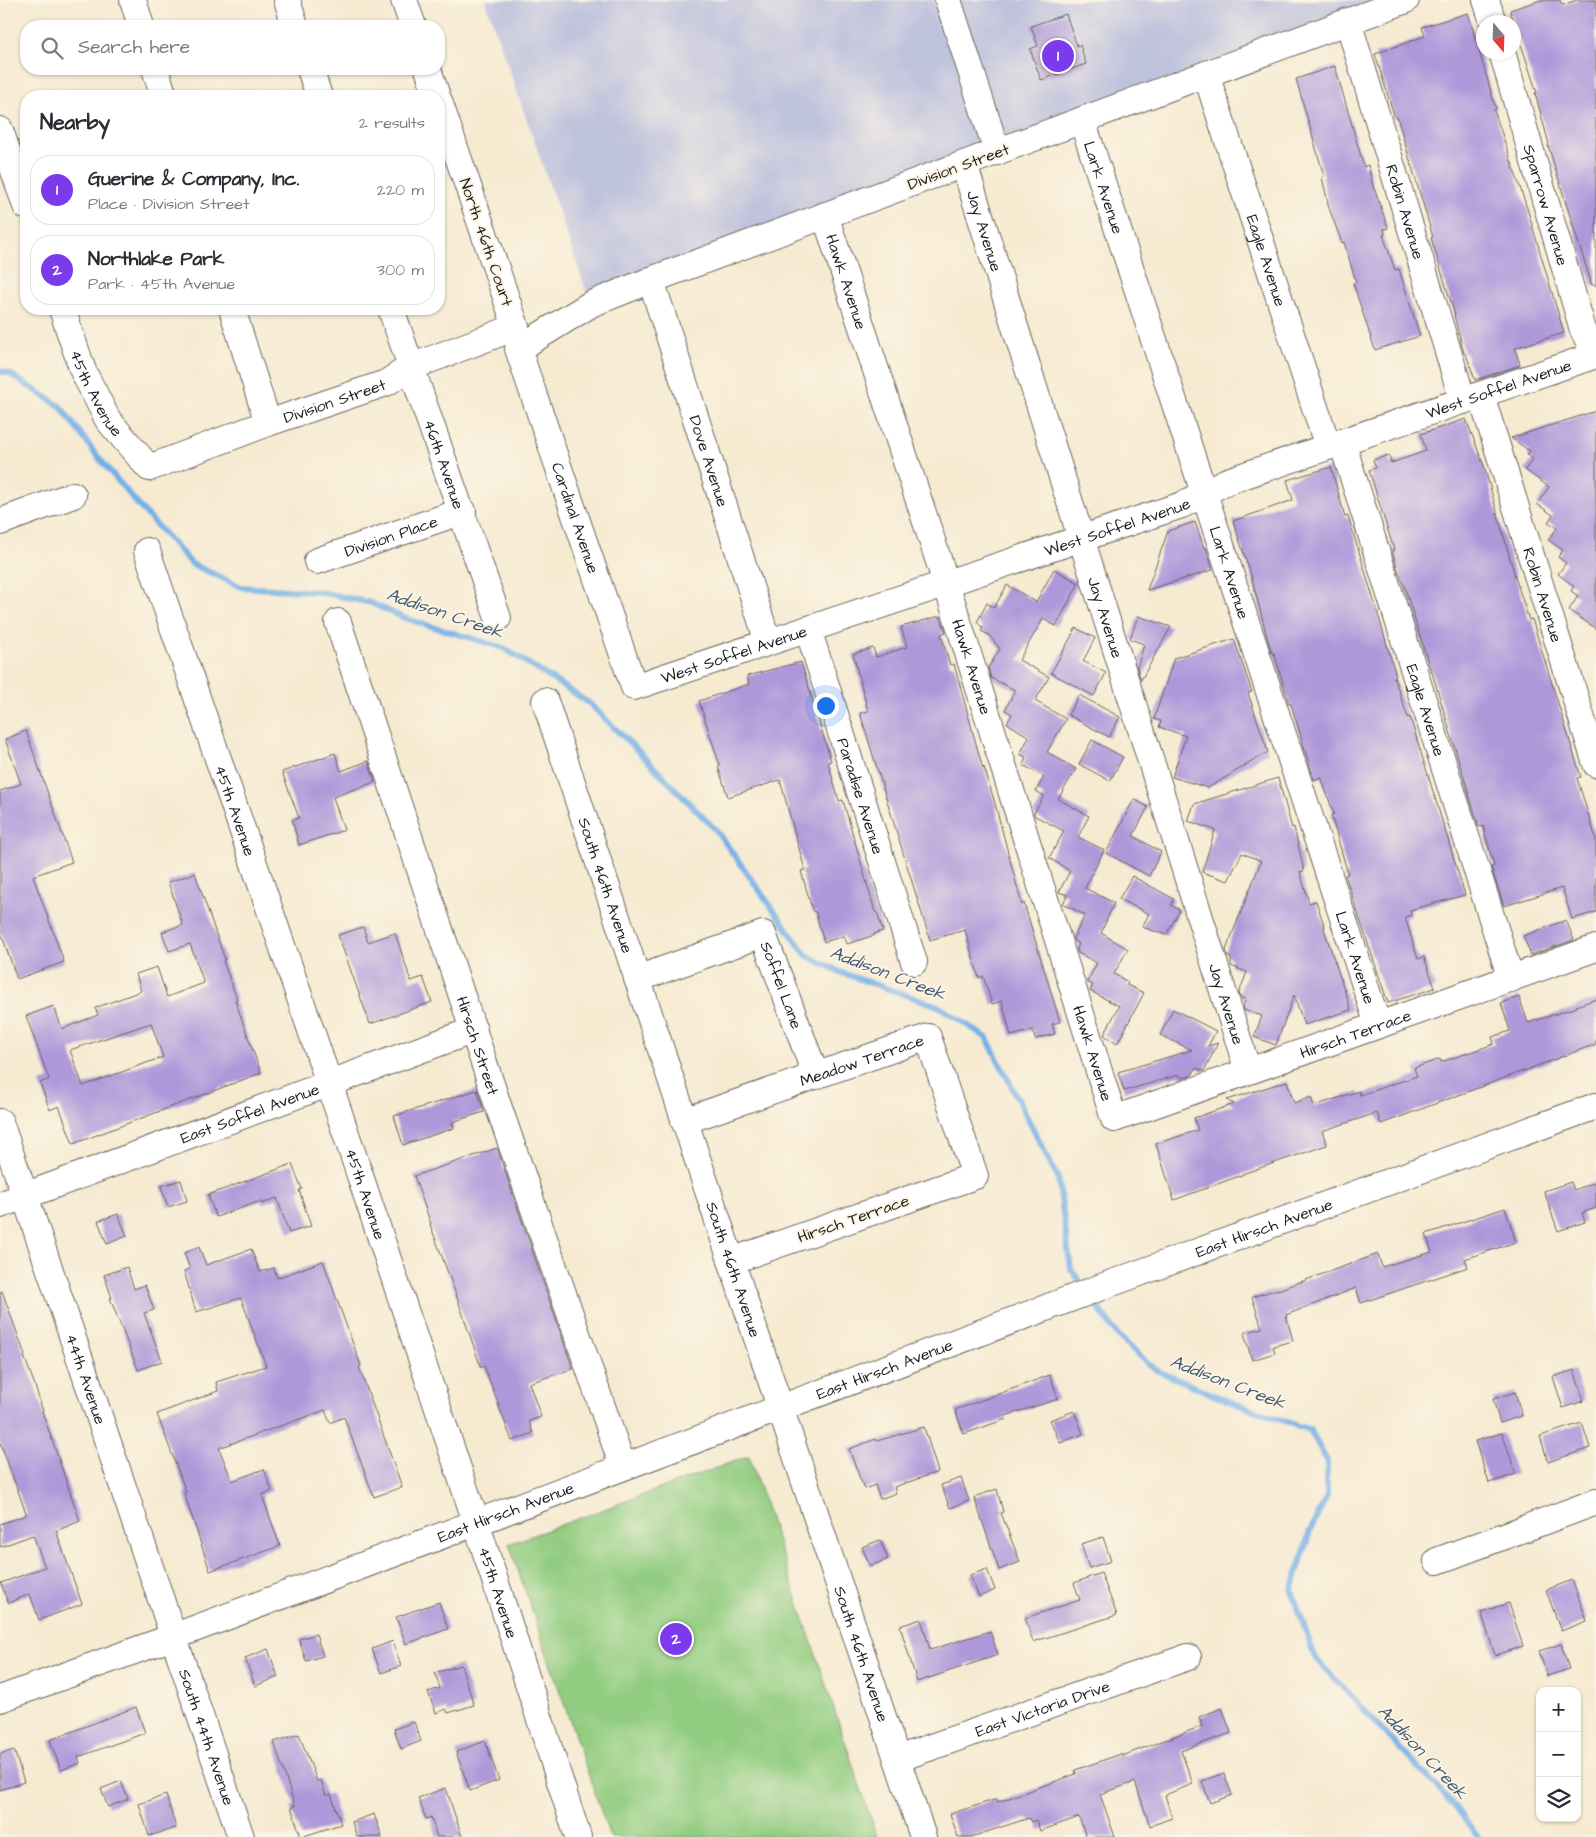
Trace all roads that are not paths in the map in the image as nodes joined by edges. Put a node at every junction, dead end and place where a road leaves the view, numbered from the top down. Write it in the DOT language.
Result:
graph roads {
  1 [pos="133,0"];
  2 [pos="286,0"];
  3 [pos="404,0"];
  4 [pos="948,0"];
  5 [pos="1406,0"];
  6 [pos="1486,0"];
  7 [pos="1491,15"];
  8 [pos="139,20"];
  9 [pos="294,20"];
  10 [pos="411,20"];
  11 [pos="1348,22"];
  12 [pos="1504,60"];
  13 [pos="1206,74"];
  14 [pos="157,75"];
  15 [pos="312,75"];
  16 [pos="430,75"];
  17 [pos="162,90"];
  18 [pos="317,90"];
  19 [pos="435,90"];
  20 [pos="445,119"];
  21 [pos="1082,120"];
  22 [pos="0,130"];
  23 [pos="997,152"];
  24 [pos="964,164"];
  25 [pos="20,188"];
  26 [pos="825,216"];
  27 [pos="651,280"];
  28 [pos="64,315"];
  29 [pos="234,315"];
  30 [pos="393,315"];
  31 [pos="517,338"];
  32 [pos="1596,355"];
  33 [pos="411,367"];
  34 [pos="1472,398"];
  35 [pos="268,423"];
  36 [pos="1335,444"];
  37 [pos="150,468"];
  38 [pos="1205,494"];
  39 [pos="73,495"];
  40 [pos="463,511"];
  41 [pos="0,522"];
  42 [pos="1082,538"];
  43 [pos="147,551"];
  44 [pos="317,562"];
  45 [pos="946,583"];
  46 [pos="498,618"];
  47 [pos="338,622"];
  48 [pos="808,629"];
  49 [pos="768,642"];
  50 [pos="634,687"];
  51 [pos="545,701"];
  52 [pos="1596,764"];
  53 [pos="1596,948"];
  54 [pos="914,962"];
  55 [pos="1511,978"];
  56 [pos="637,979"];
  57 [pos="1378,1026"];
  58 [pos="474,1030"];
  59 [pos="1248,1071"];
  60 [pos="816,1076"];
  61 [pos="329,1083"];
  62 [pos="1596,1106"];
  63 [pos="1114,1119"];
  64 [pos="684,1121"];
  65 [pos="0,1122"];
  66 [pos="975,1176"];
  67 [pos="24,1195"];
  68 [pos="0,1205"];
  69 [pos="731,1260"];
  70 [pos="780,1408"];
  71 [pos="623,1467"];
  72 [pos="1596,1502"];
  73 [pos="476,1522"];
  74 [pos="1437,1561"];
  75 [pos="173,1636"];
  76 [pos="1188,1657"];
  77 [pos="0,1699"];
  78 [pos="897,1759"];
  79 [pos="241,1837"];
  80 [pos="578,1837"];
  81 [pos="923,1837"];
  1 -- 8 [label="street"];
  2 -- 9 [label="street"];
  3 -- 10 [label="street"];
  4 -- 23 [label="street"];
  5 -- 11 [label="street, Division Street"];
  6 -- 7 [label="street"];
  11 -- 13 [label="street, Division Street"];
  11 -- 34 [label="street, Robin Avenue"];
  12 -- 32 [label="street, Sparrow Avenue"];
  13 -- 21 [label="street, Division Street"];
  13 -- 36 [label="street, Eagle Avenue"];
  14 -- 17 [label="street"];
  15 -- 18 [label="street"];
  16 -- 19 [label="street"];
  20 -- 31 [label="street, North 46th Court"];
  21 -- 23 [label="street, Division Street"];
  21 -- 38 [label="street, Lark Avenue"];
  22 -- 25 [label="street"];
  23 -- 24 [label="street, Division Street"];
  24 -- 26 [label="street, Division Street"];
  24 -- 42 [label="street, Jay Avenue"];
  26 -- 27 [label="street, Division Street"];
  26 -- 45 [label="street, Hawk Avenue"];
  27 -- 31 [label="street, Division Street"];
  27 -- 49 [label="street, Dove Avenue"];
  28 -- 37 [label="street, 45th Avenue"];
  29 -- 35 [label="street"];
  30 -- 33 [label="street, 46th Avenue"];
  31 -- 33 [label="street, Division Street"];
  31 -- 50 [label="street, Cardinal Avenue"];
  32 -- 34 [label="street, West Soffel Avenue"];
  33 -- 35 [label="street, Division Street"];
  33 -- 40 [label="street, 46th Avenue"];
  34 -- 36 [label="street, West Soffel Avenue"];
  34 -- 52 [label="street, Robin Avenue"];
  35 -- 37 [label="street, Division Street"];
  36 -- 38 [label="street, West Soffel Avenue"];
  36 -- 55 [label="street, Eagle Avenue"];
  38 -- 42 [label="street, West Soffel Avenue"];
  38 -- 57 [label="street, Lark Avenue"];
  39 -- 41 [label="street"];
  40 -- 44 [label="street, Division Place"];
  40 -- 46 [label="street, 46th Avenue"];
  42 -- 45 [label="street, West Soffel Avenue"];
  42 -- 59 [label="street, Jay Avenue"];
  43 -- 61 [label="street, 45th Avenue"];
  45 -- 48 [label="street, West Soffel Avenue"];
  45 -- 63 [label="street, Hawk Avenue"];
  47 -- 58 [label="street, Hirsch Street"];
  48 -- 49 [label="street, West Soffel Avenue"];
  48 -- 54 [label="street, Paradise Avenue"];
  49 -- 50 [label="street, West Soffel Avenue"];
  51 -- 56 [label="street, South 46th Avenue"];
  53 -- 55 [label="street, Hirsch Terrace"];
  55 -- 57 [label="street, Hirsch Terrace"];
  56 -- 60 [label="street, Soffel Lane"];
  56 -- 64 [label="street, South 46th Avenue"];
  57 -- 59 [label="street, Hirsch Terrace"];
  58 -- 61 [label="street, East Soffel Avenue"];
  58 -- 71 [label="street, Hirsch Street"];
  59 -- 63 [label="street, Hirsch Terrace"];
  60 -- 64 [label="street, Meadow Terrace"];
  60 -- 66 [label="street, Meadow Terrace"];
  61 -- 67 [label="street, East Soffel Avenue"];
  61 -- 73 [label="street, 45th Avenue"];
  62 -- 70 [label="street, East Hirsch Avenue"];
  64 -- 69 [label="street, South 46th Avenue"];
  65 -- 67 [label="street, 44th Avenue"];
  66 -- 69 [label="street, Hirsch Terrace"];
  67 -- 68 [label="street, East Soffel Avenue"];
  67 -- 75 [label="street, 44th Avenue"];
  69 -- 70 [label="street, South 46th Avenue"];
  70 -- 71 [label="street, East Hirsch Avenue"];
  70 -- 78 [label="street, South 46th Avenue"];
  71 -- 73 [label="street, East Hirsch Avenue"];
  72 -- 74 [label="street"];
  73 -- 75 [label="street, East Hirsch Avenue"];
  73 -- 80 [label="street, 45th Avenue"];
  75 -- 77 [label="street, East Hirsch Avenue"];
  75 -- 79 [label="street, South 44th Avenue"];
  76 -- 78 [label="street, East Victoria Drive"];
  78 -- 81 [label="street, South 46th Avenue"];
}
